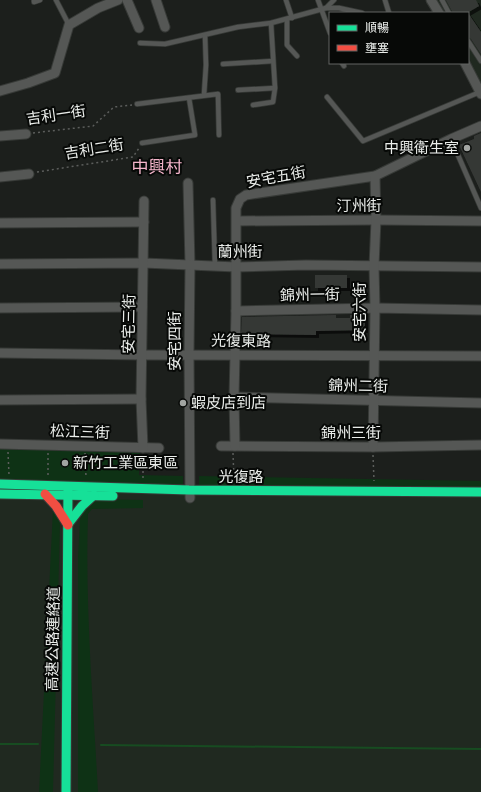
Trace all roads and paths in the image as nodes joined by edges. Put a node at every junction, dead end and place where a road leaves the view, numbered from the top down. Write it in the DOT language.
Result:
graph roads {
  1 [pos="34,0"];
  2 [pos="40,0"];
  3 [pos="56,0"];
  4 [pos="118,0"];
  5 [pos="127,0"];
  6 [pos="156,0"];
  7 [pos="286,0"];
  8 [pos="318,0"];
  9 [pos="334,0"];
  10 [pos="385,0"];
  11 [pos="431,0"];
  12 [pos="442,0"];
  13 [pos="324,8"];
  14 [pos="357,12"];
  15 [pos="390,12"];
  16 [pos="438,12"];
  17 [pos="448,12"];
  18 [pos="292,18"];
  19 [pos="287,19"];
  20 [pos="271,23"];
  21 [pos="69,25"];
  22 [pos="165,27"];
  23 [pos="139,28"];
  24 [pos="329,29"];
  25 [pos="205,35"];
  26 [pos="140,43"];
  27 [pos="469,43"];
  28 [pos="297,56"];
  29 [pos="273,61"];
  30 [pos="481,61"];
  31 [pos="223,64"];
  32 [pos="466,64"];
  33 [pos="275,88"];
  34 [pos="238,90"];
  35 [pos="0,91"];
  36 [pos="481,93"];
  37 [pos="204,95"];
  38 [pos="327,97"];
  39 [pos="189,98"];
  40 [pos="137,104"];
  41 [pos="253,105"];
  42 [pos="481,126"];
  43 [pos="26,134"];
  44 [pos="219,135"];
  45 [pos="0,136"];
  46 [pos="451,139"];
  47 [pos="142,143"];
  48 [pos="29,174"];
  49 [pos="375,176"];
  50 [pos="0,177"];
  51 [pos="188,183"];
  52 [pos="213,200"];
  53 [pos="144,201"];
  54 [pos="481,208"];
  55 [pos="376,220"];
  56 [pos="237,221"];
  57 [pos="481,221"];
  58 [pos="144,222"];
  59 [pos="0,223"];
  60 [pos="144,263"];
  61 [pos="0,264"];
  62 [pos="190,265"];
  63 [pos="215,266"];
  64 [pos="374,266"];
  65 [pos="481,266"];
  66 [pos="236,267"];
  67 [pos="142,307"];
  68 [pos="0,308"];
  69 [pos="375,308"];
  70 [pos="481,310"];
  71 [pos="236,311"];
  72 [pos="0,353"];
  73 [pos="189,354"];
  74 [pos="142,355"];
  75 [pos="235,355"];
  76 [pos="481,356"];
  77 [pos="374,357"];
  78 [pos="234,397"];
  79 [pos="141,399"];
  80 [pos="0,400"];
  81 [pos="374,400"];
  82 [pos="481,403"];
  83 [pos="4,444"];
  84 [pos="48,445"];
  85 [pos="481,445"];
  86 [pos="85,446"];
  87 [pos="221,446"];
  88 [pos="234,446"];
  89 [pos="373,447"];
  90 [pos="142,448"];
  91 [pos="159,448"];
  92 [pos="48,474"];
  93 [pos="9,481"];
  94 [pos="86,483"];
  95 [pos="0,484"];
  96 [pos="143,485"];
  97 [pos="234,485"];
  98 [pos="374,485"];
  99 [pos="68,491"];
  100 [pos="481,492"];
  101 [pos="0,494"];
  102 [pos="45,494"];
  103 [pos="190,494"];
  104 [pos="94,495"];
  105 [pos="481,499"];
  106 [pos="68,525"];
  107 [pos="66,792"];
  1 -- 2 [label="lane"];
  3 -- 21 [label="lane"];
  4 -- 21 [label="street"];
  5 -- 23 [label="street"];
  6 -- 22 [label="street"];
  7 -- 18 [label="lane"];
  8 -- 13 [label="lane"];
  9 -- 13 [label="lane"];
  10 -- 15 [label="lane"];
  11 -- 16 [label="street"];
  12 -- 17 [label="lane"];
  13 -- 14 [label="lane"];
  13 -- 18 [label="lane"];
  13 -- 24 [label="lane"];
  18 -- 19 [label="lane"];
  19 -- 20 [label="lane"];
  19 -- 28 [label="lane"];
  20 -- 25 [label="lane"];
  20 -- 29 [label="lane"];
  21 -- 35 [label="street"];
  25 -- 26 [label="lane"];
  25 -- 37 [label="lane"];
  27 -- 30 [label="lane"];
  29 -- 31 [label="lane"];
  29 -- 33 [label="lane"];
  32 -- 36 [label="street"];
  33 -- 34 [label="lane"];
  33 -- 41 [label="lane"];
  36 -- 38 [label="lane"];
  37 -- 39 [label="lane"];
  37 -- 44 [label="lane"];
  39 -- 40 [label="lane"];
  39 -- 47 [label="lane, 吉利二街"];
  40 -- 43 [label="path, 吉利一街"];
  42 -- 46 [label="street, 安宅五街"];
  43 -- 45 [label="street, 吉利一街"];
  46 -- 49 [label="street, 安宅五街"];
  46 -- 54 [label="lane"];
  47 -- 48 [label="path, 吉利二街"];
  48 -- 50 [label="street"];
  49 -- 55 [label="street, 安宅六街"];
  49 -- 56 [label="street, 安宅五街"];
  51 -- 62 [label="street, 安宅四街"];
  52 -- 63 [label="lane"];
  53 -- 58 [label="street, 安宅三街"];
  55 -- 56 [label="street, 汀州街"];
  55 -- 57 [label="street, 汀州街"];
  55 -- 64 [label="street, 安宅六街"];
  56 -- 66 [label="street, 安宅五街"];
  58 -- 59 [label="street"];
  58 -- 60 [label="street, 安宅三街"];
  60 -- 61 [label="street, 蘭州街"];
  60 -- 62 [label="street, 蘭州街"];
  60 -- 67 [label="street, 安宅三街"];
  62 -- 63 [label="street, 蘭州街"];
  62 -- 73 [label="street, 安宅四街"];
  63 -- 66 [label="street, 蘭州街"];
  64 -- 65 [label="street, 蘭州街"];
  64 -- 66 [label="street, 蘭州街"];
  64 -- 69 [label="street, 安宅六街"];
  66 -- 71 [label="street, 安宅五街"];
  67 -- 68 [label="street"];
  67 -- 74 [label="street, 安宅三街"];
  69 -- 70 [label="street, 錦州一街"];
  69 -- 71 [label="street, 錦州一街"];
  69 -- 77 [label="street, 安宅六街"];
  71 -- 75 [label="street, 安宅五街"];
  72 -- 74 [label="street, 光復東路"];
  73 -- 74 [label="street, 光復東路"];
  73 -- 75 [label="street, 光復東路"];
  73 -- 103 [label="street, 安宅四街"];
  74 -- 79 [label="street, 安宅三街"];
  75 -- 77 [label="street, 光復東路"];
  75 -- 78 [label="street, 安宅五街"];
  76 -- 77 [label="street, 光復東路"];
  77 -- 81 [label="street, 安宅六街"];
  78 -- 81 [label="street, 錦州二街"];
  78 -- 88 [label="street, 安宅五街"];
  79 -- 80 [label="street"];
  79 -- 90 [label="street, 安宅三街"];
  81 -- 82 [label="street, 錦州二街"];
  81 -- 89 [label="street, 安宅六街"];
  83 -- 84 [label="street, 松江三街"];
  83 -- 93 [label="path"];
  84 -- 86 [label="street, 松江三街"];
  84 -- 92 [label="path"];
  85 -- 89 [label="street, 錦州三街"];
  86 -- 90 [label="street, 松江三街"];
  86 -- 94 [label="path"];
  87 -- 88 [label="street, 錦州三街"];
  88 -- 89 [label="street, 錦州三街"];
  88 -- 97 [label="path"];
  89 -- 98 [label="path"];
  90 -- 91 [label="street, 松江三街"];
  90 -- 96 [label="path"];
  95 -- 99 [label="street, 光復路"];
  99 -- 102 [label="street, 光復路"];
  99 -- 103 [label="street, 光復路"];
  99 -- 104 [label="street, 光復路"];
  99 -- 106 [label="street, 高速公路連絡道"];
  100 -- 103 [label="street, 光復路"];
  101 -- 102 [label="street, 光復路"];
  102 -- 106 [label="street"];
  103 -- 104 [label="street, 光復路"];
  103 -- 105 [label="street, 光復路"];
  104 -- 106 [label="street"];
  106 -- 107 [label="street, 高速公路連絡道"];
}
